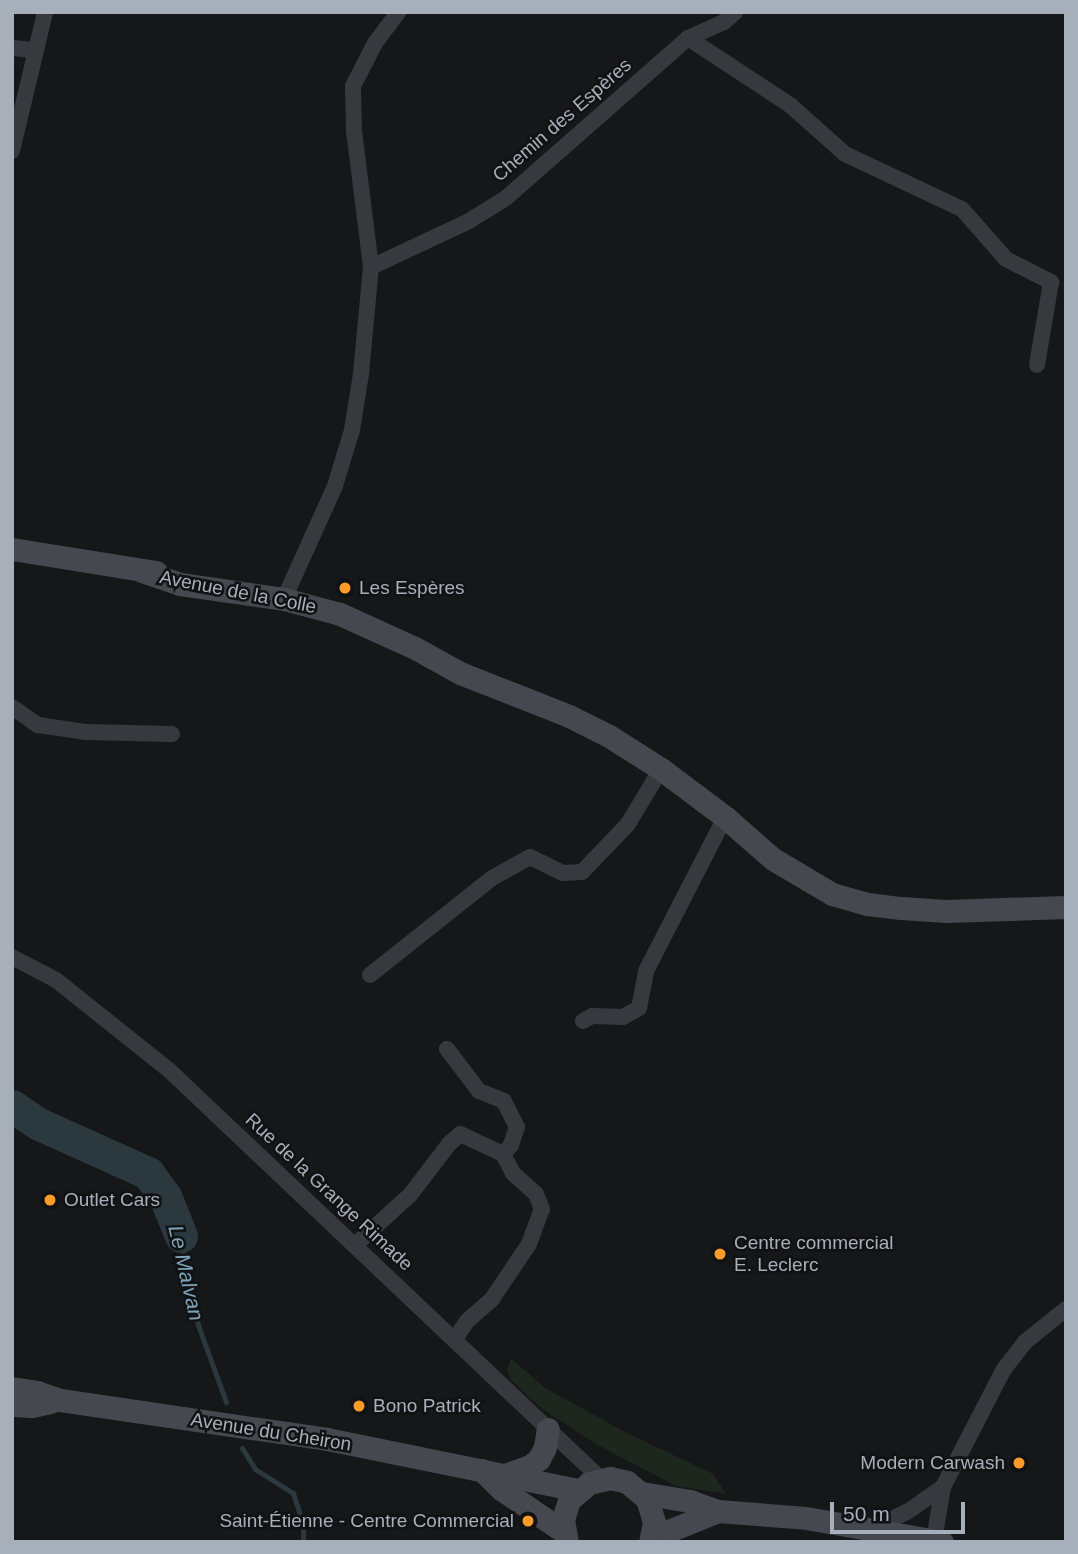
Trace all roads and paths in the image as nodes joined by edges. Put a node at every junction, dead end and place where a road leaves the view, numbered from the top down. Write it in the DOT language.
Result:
graph roads {
  1 [pos="45,12"];
  2 [pos="398,12"];
  3 [pos="735,12"];
  4 [pos="688,38"];
  5 [pos="12,48"];
  6 [pos="34,50"];
  7 [pos="12,151"];
  8 [pos="371,267"];
  9 [pos="1037,365"];
  10 [pos="12,544"];
  11 [pos="12,549"];
  12 [pos="40,552"];
  13 [pos="287,594"];
  14 [pos="12,706"];
  15 [pos="172,734"];
  16 [pos="661,769"];
  17 [pos="725,817"];
  18 [pos="1066,907"];
  19 [pos="12,957"];
  20 [pos="370,975"];
  21 [pos="583,1021"];
  22 [pos="447,1049"];
  23 [pos="503,1154"];
  24 [pos="355,1245"];
  25 [pos="1066,1309"];
  26 [pos="455,1339"];
  27 [pos="12,1388"];
  28 [pos="60,1400"];
  29 [pos="12,1405"];
  30 [pos="548,1429"];
  31 [pos="482,1470"];
  32 [pos="507,1474"];
  33 [pos="601,1479"];
  34 [pos="943,1487"];
  35 [pos="578,1490"];
  36 [pos="642,1493"];
  37 [pos="718,1511"];
  38 [pos="873,1529"];
  39 [pos="565,1537"];
  40 [pos="651,1540"];
  41 [pos="938,1541"];
  1 -- 6 [label="street"];
  2 -- 8 [label="street"];
  3 -- 4 [label="street, Chemin des Espères"];
  4 -- 8 [label="street, Chemin des Espères"];
  4 -- 9 [label="street"];
  5 -- 6 [label="street"];
  6 -- 7 [label="street"];
  8 -- 13 [label="street"];
  10 -- 12 [label="main road, Avenue de la Colle"];
  11 -- 12 [label="main road, Avenue de la Colle"];
  12 -- 13 [label="main road, Avenue de la Colle"];
  13 -- 16 [label="main road, Avenue de la Colle"];
  14 -- 15 [label="street"];
  16 -- 17 [label="main road, Avenue de la Colle"];
  16 -- 20 [label="street"];
  17 -- 18 [label="main road, Avenue de la Colle"];
  17 -- 21 [label="street"];
  19 -- 24 [label="street, Rue de la Grange Rimade"];
  22 -- 23 [label="street"];
  23 -- 24 [label="street"];
  23 -- 26 [label="street"];
  24 -- 26 [label="street, Rue de la Grange Rimade"];
  25 -- 34 [label="street"];
  26 -- 30 [label="street, Rue de la Grange Rimade"];
  27 -- 28 [label="main road, Avenue du Cheiron"];
  28 -- 29 [label="main road, Avenue du Cheiron"];
  28 -- 31 [label="main road, Avenue du Cheiron"];
  30 -- 32 [label="main road"];
  30 -- 33 [label="street, Rue de la Grange Rimade"];
  31 -- 32 [label="main road, Avenue du Cheiron"];
  31 -- 39 [label="main road"];
  32 -- 35 [label="main road, Avenue du Cheiron"];
  33 -- 35 [label="main road"];
  33 -- 36 [label="main road"];
  34 -- 38 [label="street"];
  34 -- 41 [label="street"];
  35 -- 39 [label="main road"];
  36 -- 37 [label="main road"];
  36 -- 40 [label="main road"];
  37 -- 38 [label="main road"];
  37 -- 40 [label="main road"];
  38 -- 41 [label="main road"];
}
